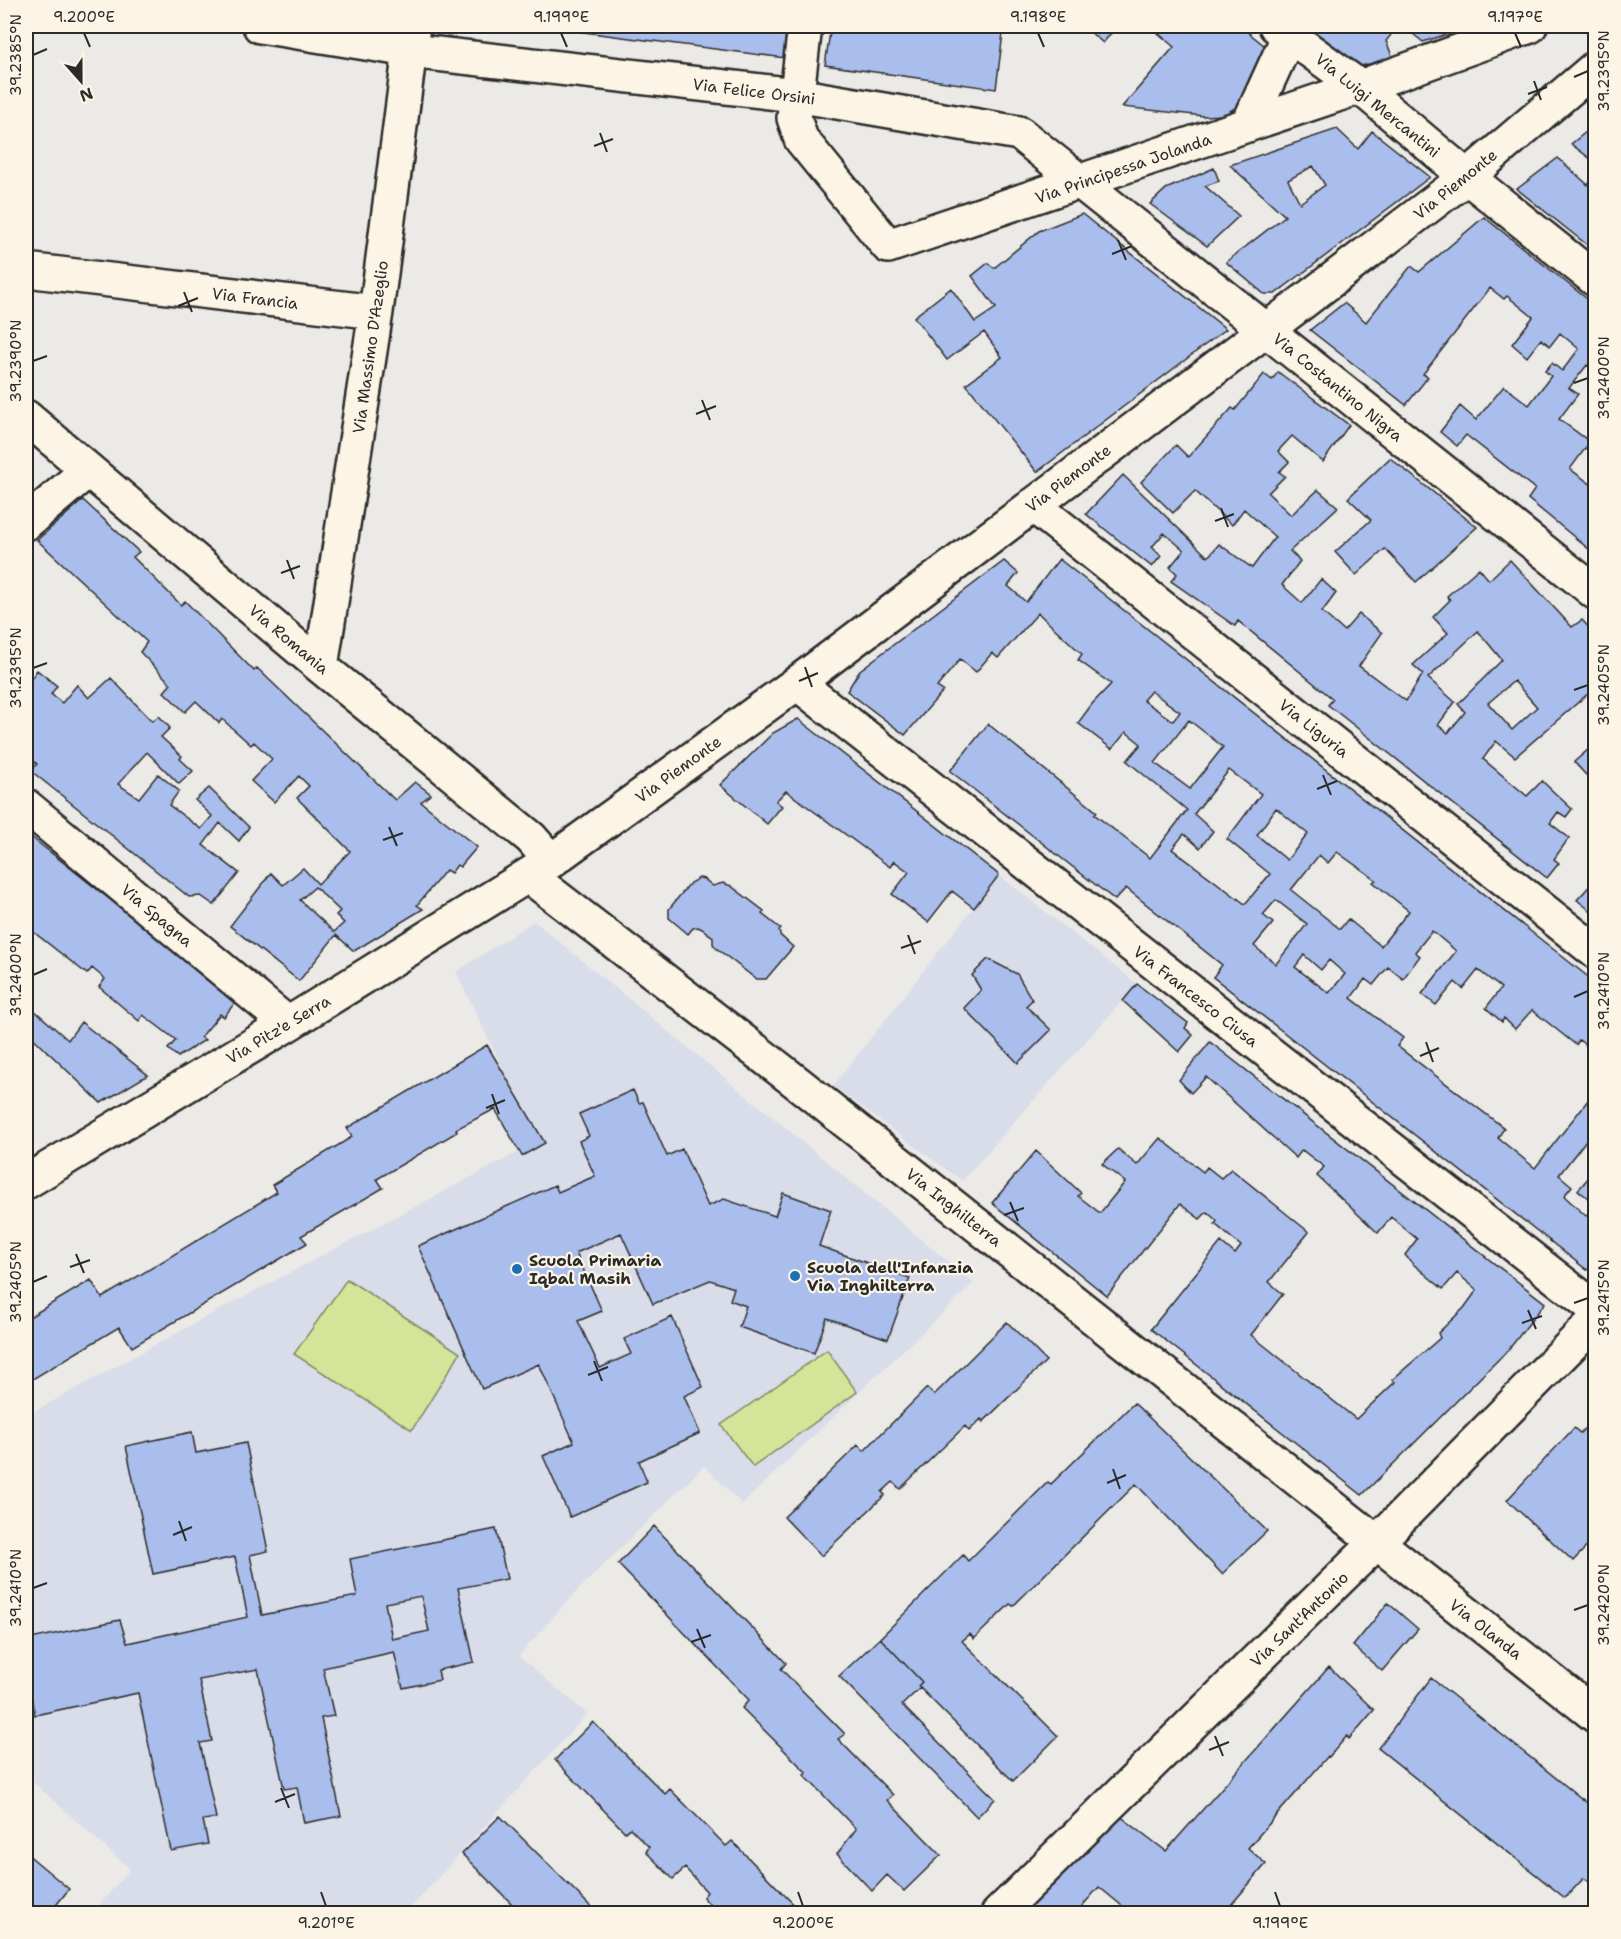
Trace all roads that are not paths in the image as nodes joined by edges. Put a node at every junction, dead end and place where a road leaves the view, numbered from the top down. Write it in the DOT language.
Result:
graph roads {
  1 [pos="260,26"];
  2 [pos="805,26"];
  3 [pos="1530,26"];
  4 [pos="1286,29"];
  5 [pos="412,38"];
  6 [pos="1596,67"];
  7 [pos="1360,87"];
  8 [pos="796,95"];
  9 [pos="1316,102"];
  10 [pos="1248,125"];
  11 [pos="1467,177"];
  12 [pos="1080,183"];
  13 [pos="26,270"];
  14 [pos="1596,280"];
  15 [pos="376,312"];
  16 [pos="1266,330"];
  17 [pos="26,417"];
  18 [pos="88,470"];
  19 [pos="1032,505"];
  20 [pos="26,523"];
  21 [pos="1596,592"];
  22 [pos="321,667"];
  23 [pos="797,683"];
  24 [pos="26,806"];
  25 [pos="540,868"];
  26 [pos="1596,952"];
  27 [pos="288,1024"];
  28 [pos="26,1182"];
  29 [pos="1596,1309"];
  30 [pos="1596,1320"];
  31 [pos="1377,1542"];
  32 [pos="1596,1716"];
  33 [pos="998,1914"];
  1 -- 5 [label="street, Via Felice Orsini"];
  2 -- 8 [label="street"];
  3 -- 7 [label="street, Via Principessa Jolanda"];
  4 -- 7 [label="street, Via Luigi Mercantini"];
  4 -- 9 [label="street, Via Luigi Mercantini"];
  4 -- 10 [label="street"];
  5 -- 8 [label="street, Via Felice Orsini"];
  5 -- 15 [label="street, Via Massimo D'Azeglio"];
  6 -- 11 [label="street, Via Piemonte"];
  7 -- 9 [label="street, Via Principessa Jolanda"];
  7 -- 11 [label="street, Via Luigi Mercantini"];
  8 -- 12 [label="street, Via Felice Orsini"];
  8 -- 12 [label="street, Via Principessa Jolanda"];
  9 -- 10 [label="street, Via Principessa Jolanda"];
  10 -- 12 [label="street, Via Principessa Jolanda"];
  11 -- 14 [label="street, Via Luigi Mercantini"];
  11 -- 16 [label="street, Via Piemonte"];
  12 -- 16 [label="street, Via Costantino Nigra"];
  13 -- 15 [label="street, Via Francia"];
  15 -- 22 [label="street, Via Massimo D'Azeglio"];
  16 -- 19 [label="street, Via Piemonte"];
  16 -- 21 [label="street, Via Costantino Nigra"];
  17 -- 18 [label="street, Via Romania"];
  18 -- 20 [label="street"];
  18 -- 22 [label="street, Via Romania"];
  19 -- 23 [label="street, Via Piemonte"];
  19 -- 26 [label="street, Via Liguria"];
  22 -- 25 [label="street, Via Romania"];
  23 -- 25 [label="street, Via Piemonte"];
  23 -- 29 [label="street, Via Francesco Ciusa"];
  24 -- 27 [label="street, Via Spagna"];
  25 -- 27 [label="street, Via Pitz'e Serra"];
  25 -- 31 [label="street, Via Inghilterra"];
  27 -- 28 [label="street, Via Pitz'e Serra"];
  30 -- 31 [label="street, Via Sant'Antonio"];
  31 -- 32 [label="street, Via Olanda"];
  31 -- 33 [label="street, Via Sant'Antonio"];
}
